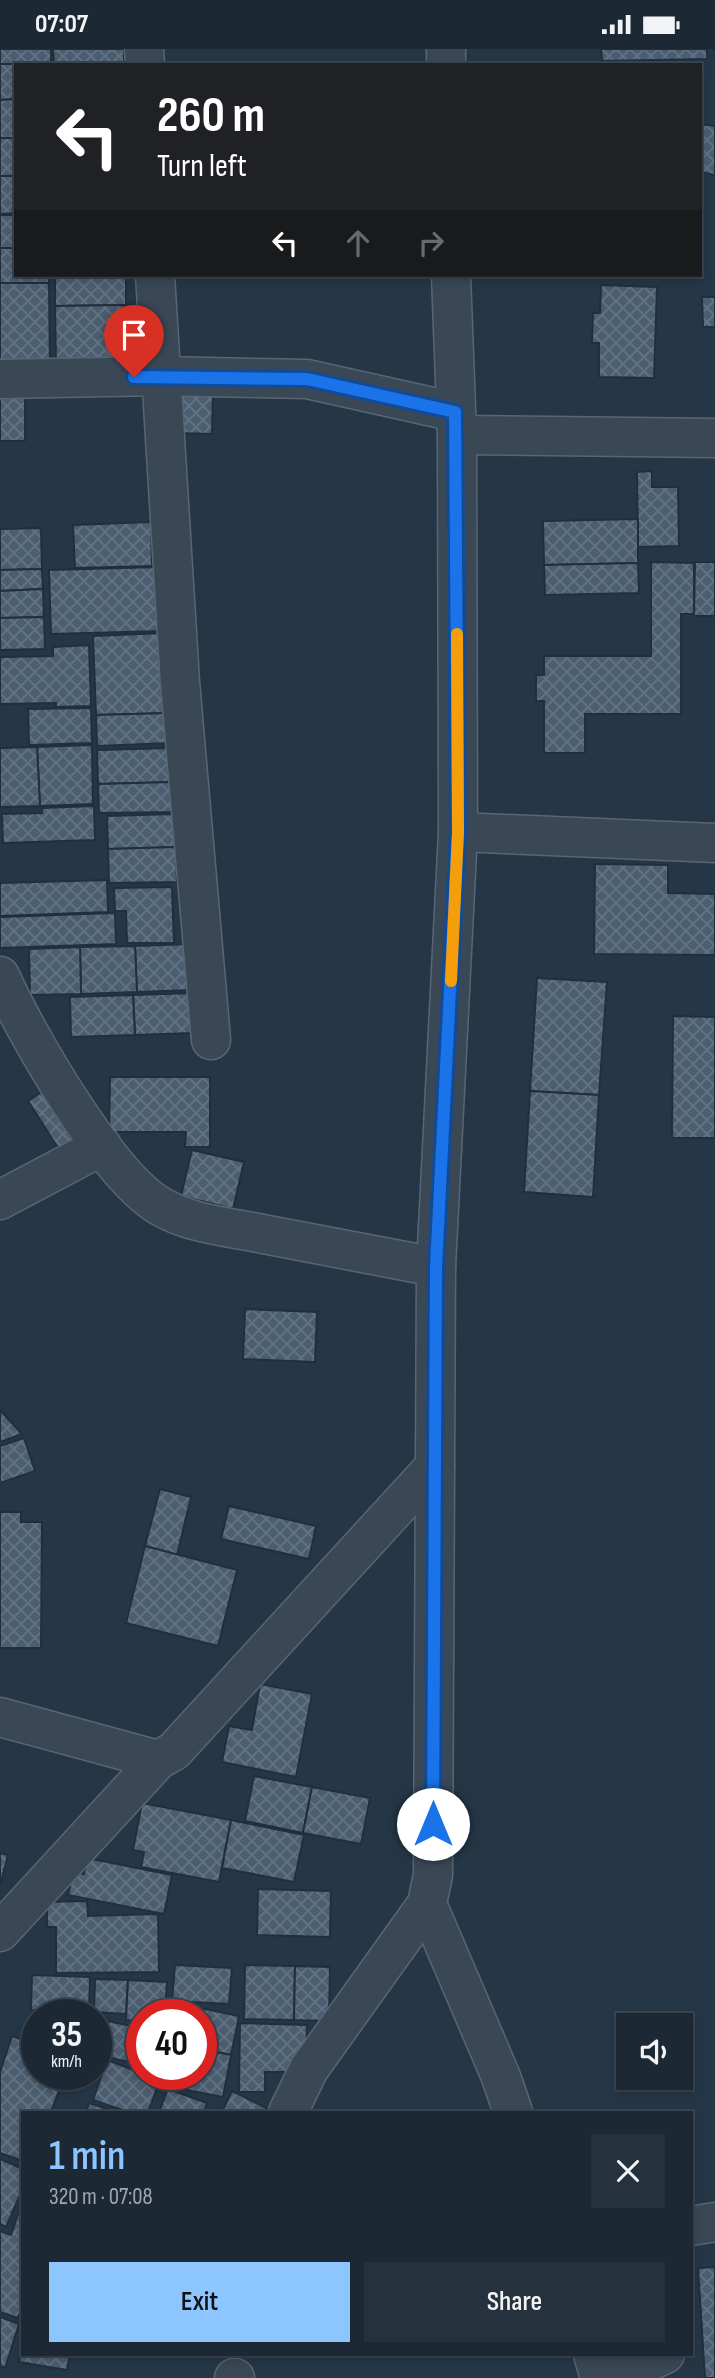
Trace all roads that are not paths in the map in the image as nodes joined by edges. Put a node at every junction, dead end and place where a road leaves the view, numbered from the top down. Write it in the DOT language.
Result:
graph roads {
  1 [pos="155,277"];
  2 [pos="452,277"];
  3 [pos="160,376"];
  4 [pos="0,379"];
  5 [pos="456,423"];
  6 [pos="715,438"];
  7 [pos="458,832"];
  8 [pos="715,843"];
  9 [pos="0,976"];
  10 [pos="211,1040"];
  11 [pos="102,1146"];
  12 [pos="0,1200"];
  13 [pos="436,1267"];
  14 [pos="435,1466"];
  15 [pos="0,1717"];
  16 [pos="158,1760"];
  17 [pos="427,1904"];
  18 [pos="0,1932"];
  19 [pos="288,2111"];
  20 [pos="513,2111"];
  21 [pos="715,2222"];
  22 [pos="693,2227"];
  23 [pos="594,2356"];
  24 [pos="661,2356"];
  25 [pos="600,2378"];
  26 [pos="614,2378"];
  1 -- 3 [label="street"];
  2 -- 5 [label="street"];
  3 -- 4 [label="street"];
  3 -- 5 [label="street"];
  3 -- 10 [label="street"];
  5 -- 6 [label="street"];
  5 -- 7 [label="street"];
  7 -- 8 [label="street"];
  7 -- 13 [label="street"];
  9 -- 11 [label="street"];
  11 -- 12 [label="street"];
  11 -- 13 [label="street"];
  13 -- 14 [label="street"];
  14 -- 16 [label="street"];
  14 -- 17 [label="street"];
  15 -- 16 [label="street"];
  16 -- 18 [label="street"];
  17 -- 19 [label="street"];
  17 -- 20 [label="street"];
  21 -- 22 [label="street"];
  23 -- 25 [label="street"];
  24 -- 26 [label="street"];
}
